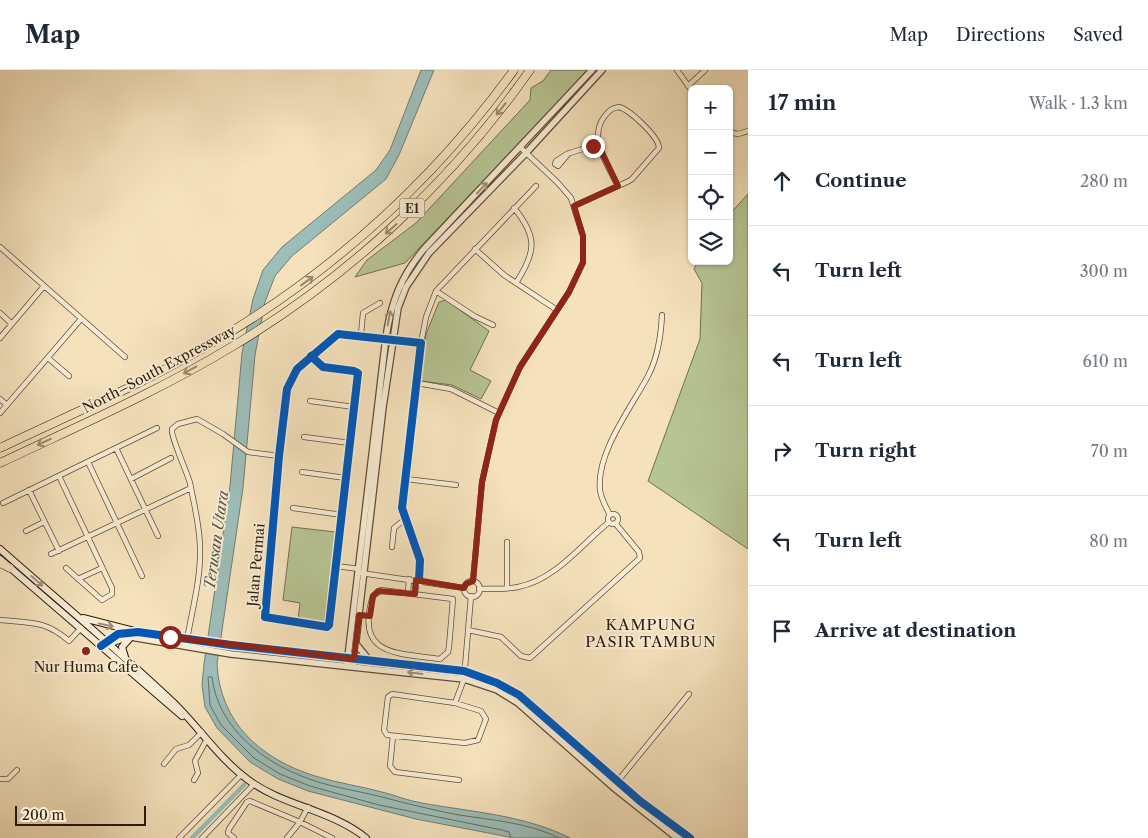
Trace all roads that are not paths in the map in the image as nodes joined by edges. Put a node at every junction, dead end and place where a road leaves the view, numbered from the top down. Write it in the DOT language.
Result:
graph roads {
  1 [pos="514,70"];
  2 [pos="530,70"];
  3 [pos="592,70"];
  4 [pos="602,70"];
  5 [pos="677,70"];
  6 [pos="705,70"];
  7 [pos="689,85"];
  8 [pos="688,86"];
  9 [pos="748,131"];
  10 [pos="733,133"];
  11 [pos="598,144"];
  12 [pos="520,148"];
  13 [pos="570,153"];
  14 [pos="526,154"];
  15 [pos="536,186"];
  16 [pos="618,186"];
  17 [pos="574,206"];
  18 [pos="514,208"];
  19 [pos="0,247"];
  20 [pos="475,249"];
  21 [pos="516,283"];
  22 [pos="44,286"];
  23 [pos="436,291"];
  24 [pos="380,303"];
  25 [pos="557,310"];
  26 [pos="0,313"];
  27 [pos="662,315"];
  28 [pos="81,318"];
  29 [pos="12,324"];
  30 [pos="493,325"];
  31 [pos="361,335"];
  32 [pos="386,337"];
  33 [pos="0,338"];
  34 [pos="394,339"];
  35 [pos="421,343"];
  36 [pos="311,356"];
  37 [pos="125,357"];
  38 [pos="48,358"];
  39 [pos="69,376"];
  40 [pos="417,384"];
  41 [pos="0,399"];
  42 [pos="310,401"];
  43 [pos="7,405"];
  44 [pos="354,406"];
  45 [pos="0,413"];
  46 [pos="499,413"];
  47 [pos="157,428"];
  48 [pos="304,437"];
  49 [pos="350,443"];
  50 [pos="0,448"];
  51 [pos="116,448"];
  52 [pos="279,456"];
  53 [pos="172,458"];
  54 [pos="88,462"];
  55 [pos="0,463"];
  56 [pos="302,472"];
  57 [pos="59,476"];
  58 [pos="346,478"];
  59 [pos="131,479"];
  60 [pos="406,479"];
  61 [pos="456,485"];
  62 [pos="191,488"];
  63 [pos="29,490"];
  64 [pos="3,503"];
  65 [pos="292,508"];
  66 [pos="146,509"];
  67 [pos="342,514"];
  68 [pos="610,515"];
  69 [pos="404,520"];
  70 [pos="44,522"];
  71 [pos="608,522"];
  72 [pos="116,523"];
  73 [pos="615,523"];
  74 [pos="26,530"];
  75 [pos="158,536"];
  76 [pos="88,537"];
  77 [pos="507,542"];
  78 [pos="392,547"];
  79 [pos="0,549"];
  80 [pos="59,551"];
  81 [pos="51,554"];
  82 [pos="0,559"];
  83 [pos="0,563"];
  84 [pos="336,566"];
  85 [pos="10,568"];
  86 [pos="66,568"];
  87 [pos="102,568"];
  88 [pos="361,571"];
  89 [pos="142,576"];
  90 [pos="78,579"];
  91 [pos="409,579"];
  92 [pos="417,580"];
  93 [pos="473,581"];
  94 [pos="464,588"];
  95 [pos="506,588"];
  96 [pos="479,589"];
  97 [pos="408,593"];
  98 [pos="415,594"];
  99 [pos="471,596"];
  100 [pos="75,614"];
  101 [pos="359,615"];
  102 [pos="370,616"];
  103 [pos="0,620"];
  104 [pos="83,626"];
  105 [pos="468,630"];
  106 [pos="138,632"];
  107 [pos="131,637"];
  108 [pos="187,639"];
  109 [pos="356,642"];
  110 [pos="105,645"];
  111 [pos="186,647"];
  112 [pos="351,658"];
  113 [pos="128,660"];
  114 [pos="369,660"];
  115 [pos="350,665"];
  116 [pos="464,671"];
  117 [pos="464,679"];
  118 [pos="689,694"];
  119 [pos="455,703"];
  120 [pos="199,730"];
  121 [pos="393,736"];
  122 [pos="207,739"];
  123 [pos="164,764"];
  124 [pos="17,770"];
  125 [pos="242,774"];
  126 [pos="0,779"];
  127 [pos="194,780"];
  128 [pos="459,780"];
  129 [pos="617,781"];
  130 [pos="254,784"];
  131 [pos="613,787"];
  132 [pos="308,807"];
  133 [pos="300,822"];
  134 [pos="179,838"];
  135 [pos="202,838"];
  136 [pos="234,838"];
  137 [pos="287,838"];
  138 [pos="332,838"];
  139 [pos="366,838"];
  140 [pos="677,838"];
  141 [pos="690,838"];
  50 -- 1 [label="highway, North–South Expressway / E1, one-way"];
  2 -- 55 [label="highway, North–South Expressway / E1, one-way"];
  3 -- 12 [label="street"];
  4 -- 14 [label="street"];
  5 -- 8 [label="street"];
  6 -- 7 [label="street"];
  9 -- 10 [label="street"];
  11 -- 13 [label="street"];
  11 -- 16 [label="street"];
  11 -- 16 [label="street"];
  12 -- 14 [label="street"];
  32 -- 12 [label="street, one-way"];
  14 -- 17 [label="street"];
  14 -- 34 [label="street"];
  15 -- 18 [label="street"];
  16 -- 17 [label="street"];
  17 -- 25 [label="street"];
  18 -- 20 [label="street"];
  18 -- 21 [label="street"];
  19 -- 22 [label="street"];
  20 -- 21 [label="street"];
  20 -- 23 [label="street"];
  21 -- 25 [label="street"];
  22 -- 28 [label="street"];
  22 -- 29 [label="street"];
  23 -- 30 [label="street"];
  23 -- 35 [label="street"];
  24 -- 31 [label="street"];
  25 -- 46 [label="street"];
  26 -- 29 [label="street"];
  27 -- 68 [label="street"];
  28 -- 37 [label="street"];
  28 -- 38 [label="street"];
  29 -- 33 [label="street"];
  31 -- 32 [label="street, Jalan Permai"];
  31 -- 36 [label="street, Jalan Permai"];
  32 -- 34 [label="street, Jalan Permai"];
  32 -- 88 [label="street"];
  34 -- 35 [label="street, Jalan Permai"];
  34 -- 88 [label="street"];
  35 -- 40 [label="street"];
  36 -- 44 [label="street, Jalan Permai"];
  36 -- 52 [label="street, Jalan Permai"];
  38 -- 39 [label="street"];
  38 -- 43 [label="street"];
  40 -- 46 [label="street"];
  40 -- 60 [label="street"];
  41 -- 43 [label="street"];
  42 -- 44 [label="street"];
  43 -- 45 [label="street"];
  44 -- 49 [label="street, Jalan Permai"];
  46 -- 93 [label="street"];
  47 -- 51 [label="street"];
  48 -- 49 [label="street"];
  49 -- 58 [label="street, Jalan Permai"];
  51 -- 54 [label="street"];
  51 -- 59 [label="street"];
  52 -- 62 [label="street"];
  52 -- 84 [label="street, Jalan Permai"];
  53 -- 59 [label="street"];
  54 -- 57 [label="street"];
  54 -- 72 [label="street"];
  56 -- 58 [label="street"];
  57 -- 63 [label="street"];
  57 -- 76 [label="street"];
  58 -- 67 [label="street, Jalan Permai"];
  59 -- 66 [label="street"];
  60 -- 61 [label="street"];
  60 -- 69 [label="street"];
  62 -- 66 [label="street"];
  62 -- 108 [label="street"];
  63 -- 64 [label="street"];
  63 -- 70 [label="street"];
  65 -- 67 [label="street"];
  66 -- 72 [label="street"];
  66 -- 75 [label="street"];
  67 -- 84 [label="street, Jalan Permai"];
  68 -- 71 [label="street"];
  68 -- 73 [label="street"];
  69 -- 78 [label="street"];
  69 -- 92 [label="street"];
  70 -- 74 [label="street"];
  70 -- 80 [label="street"];
  71 -- 73 [label="street"];
  71 -- 95 [label="street"];
  72 -- 76 [label="street"];
  72 -- 89 [label="street"];
  73 -- 105 [label="street"];
  76 -- 80 [label="street"];
  76 -- 87 [label="street"];
  77 -- 95 [label="street"];
  79 -- 100 [label="main road, one-way"];
  80 -- 81 [label="street"];
  82 -- 85 [label="main road"];
  83 -- 85 [label="highway"];
  84 -- 88 [label="street"];
  85 -- 104 [label="main road"];
  86 -- 90 [label="street"];
  87 -- 90 [label="street"];
  87 -- 90 [label="street"];
  88 -- 91 [label="street"];
  88 -- 101 [label="street"];
  88 -- 112 [label="street"];
  91 -- 92 [label="street"];
  91 -- 97 [label="street"];
  92 -- 94 [label="street"];
  92 -- 98 [label="street"];
  93 -- 94 [label="street"];
  93 -- 96 [label="street"];
  94 -- 99 [label="street"];
  95 -- 96 [label="street"];
  96 -- 99 [label="street"];
  97 -- 98 [label="street"];
  97 -- 102 [label="street"];
  98 -- 102 [label="street"];
  99 -- 105 [label="street"];
  100 -- 104 [label="main road"];
  100 -- 106 [label="main road, one-way"];
  101 -- 102 [label="street"];
  101 -- 109 [label="street"];
  103 -- 104 [label="street"];
  104 -- 110 [label="main road"];
  105 -- 116 [label="street"];
  106 -- 108 [label="street"];
  106 -- 110 [label="street"];
  107 -- 110 [label="street"];
  107 -- 111 [label="street"];
  107 -- 113 [label="main road"];
  108 -- 111 [label="street"];
  108 -- 112 [label="street"];
  109 -- 112 [label="street"];
  109 -- 114 [label="street"];
  110 -- 113 [label="main road"];
  110 -- 120 [label="main road"];
  111 -- 115 [label="street"];
  112 -- 114 [label="street"];
  112 -- 115 [label="street"];
  113 -- 120 [label="main road"];
  114 -- 116 [label="street"];
  117 -- 115 [label="street, one-way"];
  116 -- 117 [label="street"];
  116 -- 129 [label="street"];
  117 -- 119 [label="street"];
  117 -- 131 [label="street"];
  118 -- 129 [label="street"];
  119 -- 121 [label="street"];
  119 -- 121 [label="street"];
  120 -- 122 [label="main road"];
  120 -- 123 [label="street"];
  121 -- 128 [label="street"];
  122 -- 125 [label="main road"];
  122 -- 127 [label="street"];
  124 -- 126 [label="street"];
  125 -- 130 [label="main road"];
  125 -- 134 [label="street"];
  129 -- 131 [label="street"];
  129 -- 141 [label="street"];
  130 -- 132 [label="main road"];
  130 -- 135 [label="street"];
  131 -- 140 [label="street"];
  132 -- 133 [label="street"];
  132 -- 139 [label="main road"];
  133 -- 136 [label="street"];
  133 -- 137 [label="street"];
  133 -- 138 [label="street"];
}
